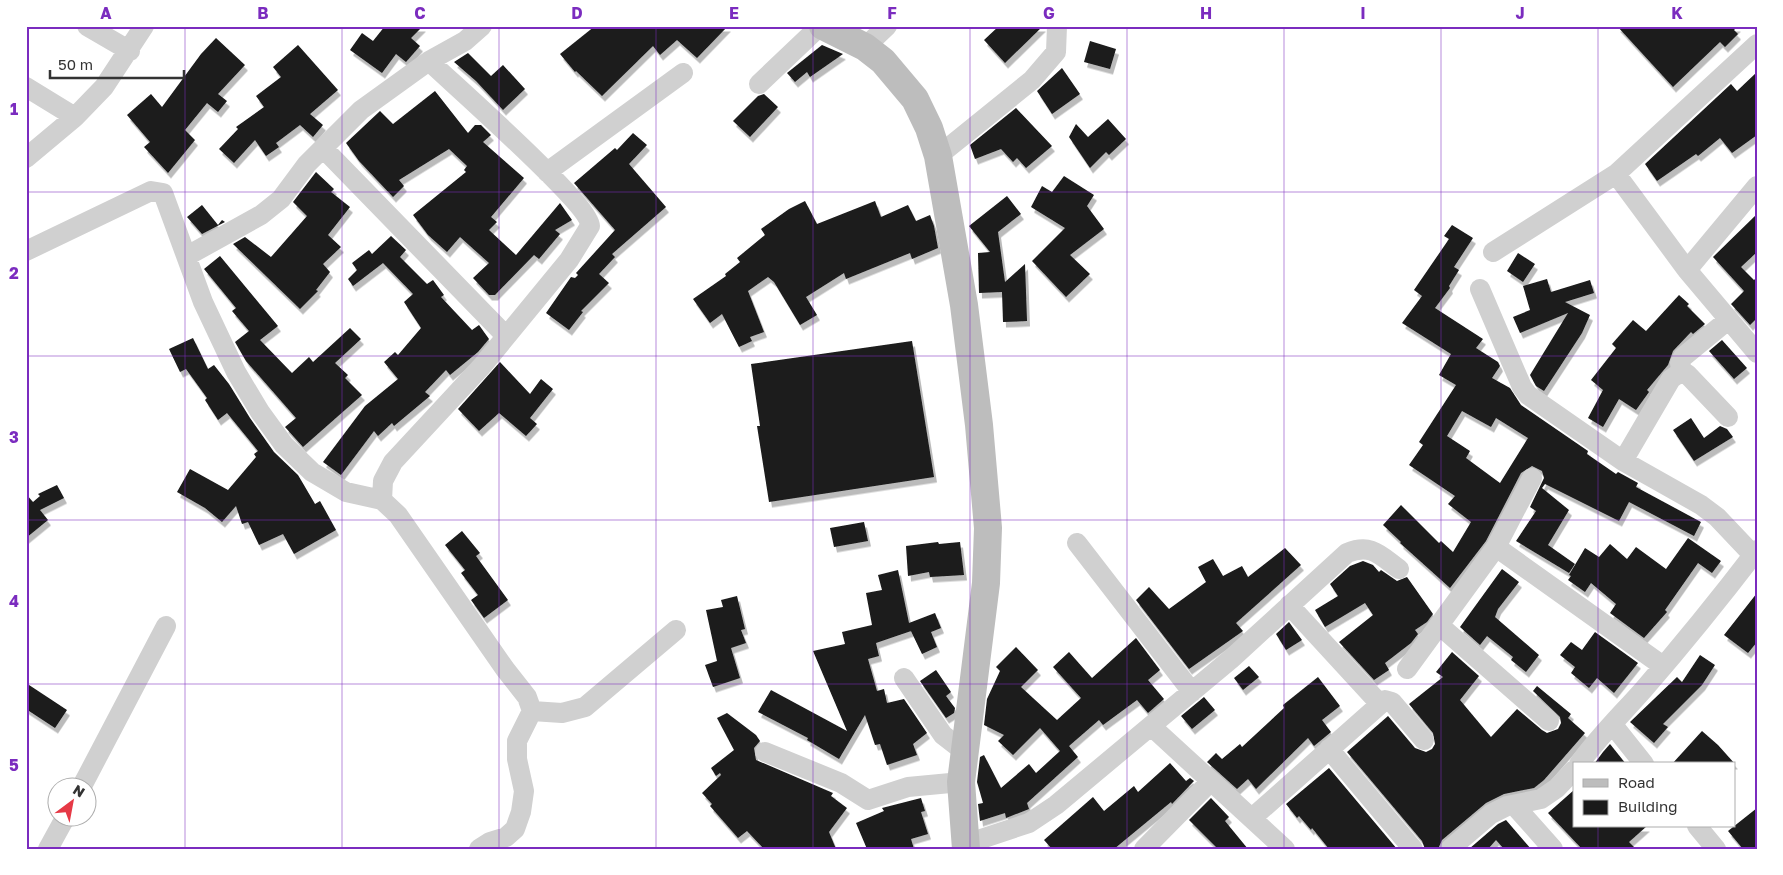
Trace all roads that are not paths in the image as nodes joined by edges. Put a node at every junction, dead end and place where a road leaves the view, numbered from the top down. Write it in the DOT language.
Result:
graph roads {
  1 [pos="87,26"];
  2 [pos="144,26"];
  3 [pos="482,26"];
  4 [pos="822,26"];
  5 [pos="887,26"];
  6 [pos="1056,26"];
  7 [pos="1757,44"];
  8 [pos="865,47"];
  9 [pos="130,51"];
  10 [pos="429,61"];
  11 [pos="683,73"];
  12 [pos="759,84"];
  13 [pos="26,87"];
  14 [pos="74,117"];
  15 [pos="323,148"];
  16 [pos="938,156"];
  17 [pos="26,158"];
  18 [pos="547,172"];
  19 [pos="1616,174"];
  20 [pos="1757,186"];
  21 [pos="26,251"];
  22 [pos="1493,252"];
  23 [pos="187,256"];
  24 [pos="1687,270"];
  25 [pos="1480,289"];
  26 [pos="1728,320"];
  27 [pos="506,336"];
  28 [pos="1757,353"];
  29 [pos="1682,371"];
  30 [pos="1728,418"];
  31 [pos="1623,461"];
  32 [pos="1532,478"];
  33 [pos="382,500"];
  34 [pos="1077,543"];
  35 [pos="1496,547"];
  36 [pos="1755,553"];
  37 [pos="1398,569"];
  38 [pos="1289,604"];
  39 [pos="1439,625"];
  40 [pos="166,626"];
  41 [pos="676,630"];
  42 [pos="1663,666"];
  43 [pos="1407,669"];
  44 [pos="904,678"];
  45 [pos="1192,692"];
  46 [pos="1380,704"];
  47 [pos="532,711"];
  48 [pos="1549,721"];
  49 [pos="1612,725"];
  50 [pos="1151,726"];
  51 [pos="1424,740"];
  52 [pos="1329,749"];
  53 [pos="765,752"];
  54 [pos="965,752"];
  55 [pos="1580,762"];
  56 [pos="1642,762"];
  57 [pos="1573,771"];
  58 [pos="86,778"];
  59 [pos="1211,780"];
  60 [pos="961,782"];
  61 [pos="1514,805"];
  62 [pos="1252,818"];
  63 [pos="60,828"];
  64 [pos="1699,828"];
  65 [pos="966,847"];
  66 [pos="48,849"];
  67 [pos="479,849"];
  68 [pos="1144,849"];
  69 [pos="1285,849"];
  70 [pos="1413,849"];
  71 [pos="1450,849"];
  72 [pos="1553,849"];
  73 [pos="1716,849"];
  1 -- 9 [label="street"];
  2 -- 9 [label="street"];
  3 -- 10 [label="street"];
  4 -- 8 [label="street"];
  4 -- 12 [label="street"];
  5 -- 8 [label="street"];
  6 -- 16 [label="street"];
  7 -- 19 [label="street"];
  8 -- 16 [label="street"];
  9 -- 14 [label="street"];
  10 -- 15 [label="street"];
  10 -- 18 [label="street"];
  11 -- 18 [label="street"];
  13 -- 14 [label="street"];
  14 -- 17 [label="street"];
  15 -- 23 [label="street"];
  15 -- 27 [label="street"];
  16 -- 54 [label="street"];
  18 -- 27 [label="street"];
  19 -- 22 [label="street"];
  19 -- 24 [label="street"];
  20 -- 24 [label="street"];
  21 -- 23 [label="street"];
  23 -- 33 [label="street"];
  24 -- 26 [label="street"];
  25 -- 31 [label="street"];
  26 -- 28 [label="street"];
  26 -- 29 [label="street"];
  27 -- 33 [label="street"];
  29 -- 30 [label="street"];
  29 -- 31 [label="street"];
  31 -- 36 [label="street"];
  32 -- 35 [label="street"];
  33 -- 47 [label="street"];
  34 -- 45 [label="street"];
  35 -- 39 [label="street"];
  35 -- 42 [label="street"];
  36 -- 42 [label="street"];
  37 -- 38 [label="street"];
  38 -- 45 [label="street"];
  38 -- 46 [label="street"];
  39 -- 43 [label="street"];
  39 -- 48 [label="street"];
  40 -- 58 [label="street"];
  41 -- 47 [label="street"];
  42 -- 49 [label="street"];
  44 -- 54 [label="street"];
  45 -- 50 [label="street"];
  46 -- 51 [label="street"];
  46 -- 52 [label="street"];
  47 -- 67 [label="street"];
  49 -- 55 [label="street"];
  49 -- 56 [label="street"];
  50 -- 59 [label="street"];
  50 -- 65 [label="street"];
  52 -- 62 [label="street"];
  52 -- 70 [label="street"];
  53 -- 60 [label="street"];
  54 -- 60 [label="street"];
  57 -- 61 [label="street"];
  59 -- 62 [label="street"];
  59 -- 68 [label="street"];
  60 -- 65 [label="street"];
  61 -- 71 [label="street"];
  61 -- 72 [label="street"];
  62 -- 69 [label="street"];
  63 -- 66 [label="street"];
  64 -- 73 [label="street"];
}
